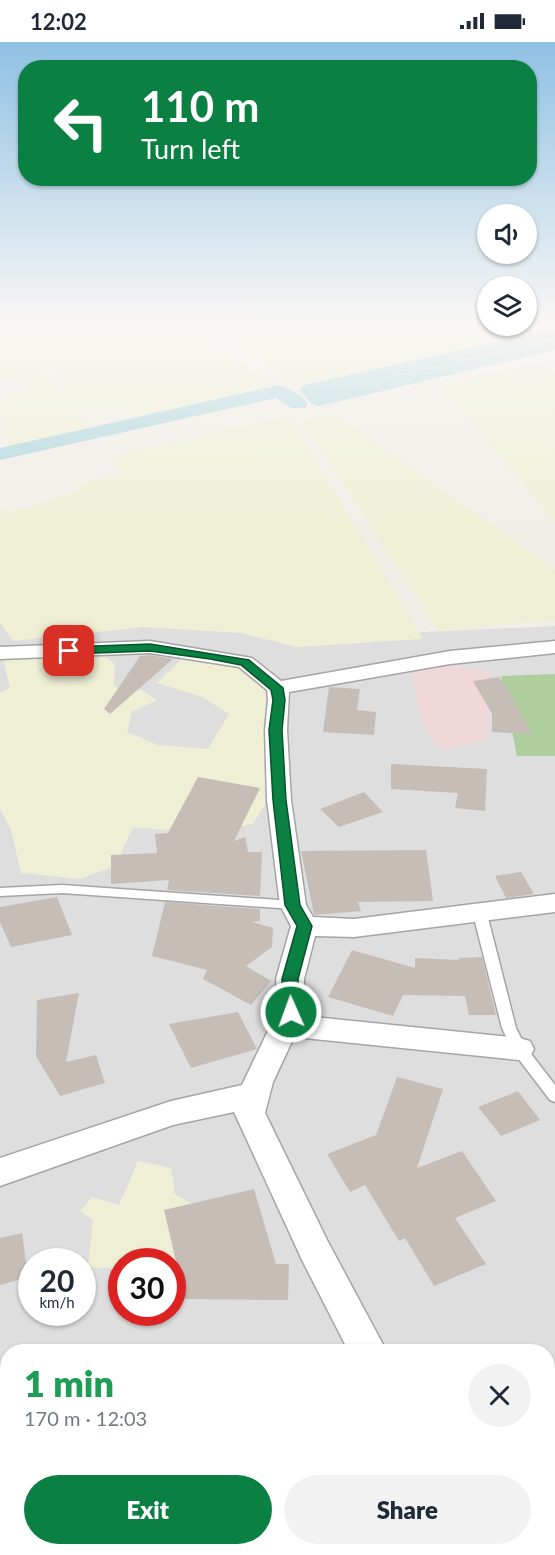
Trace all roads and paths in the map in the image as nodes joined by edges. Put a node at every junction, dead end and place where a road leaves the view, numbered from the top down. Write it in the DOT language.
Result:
graph roads {
  1 [pos="555,647"];
  2 [pos="0,653"];
  3 [pos="277,688"];
  4 [pos="0,892"];
  5 [pos="555,903"];
  6 [pos="480,914"];
  7 [pos="299,916"];
  8 [pos="285,1025"];
  9 [pos="519,1049"];
  10 [pos="254,1095"];
  11 [pos="555,1095"];
  12 [pos="0,1172"];
  13 [pos="365,1344"];
  1 -- 3 [label="street"];
  2 -- 3 [label="street"];
  3 -- 7 [label="street"];
  4 -- 7 [label="lane"];
  5 -- 6 [label="street"];
  6 -- 7 [label="street"];
  6 -- 9 [label="lane"];
  7 -- 8 [label="street"];
  8 -- 9 [label="street"];
  8 -- 10 [label="street"];
  9 -- 11 [label="lane"];
  10 -- 12 [label="street"];
  10 -- 13 [label="street"];
}
